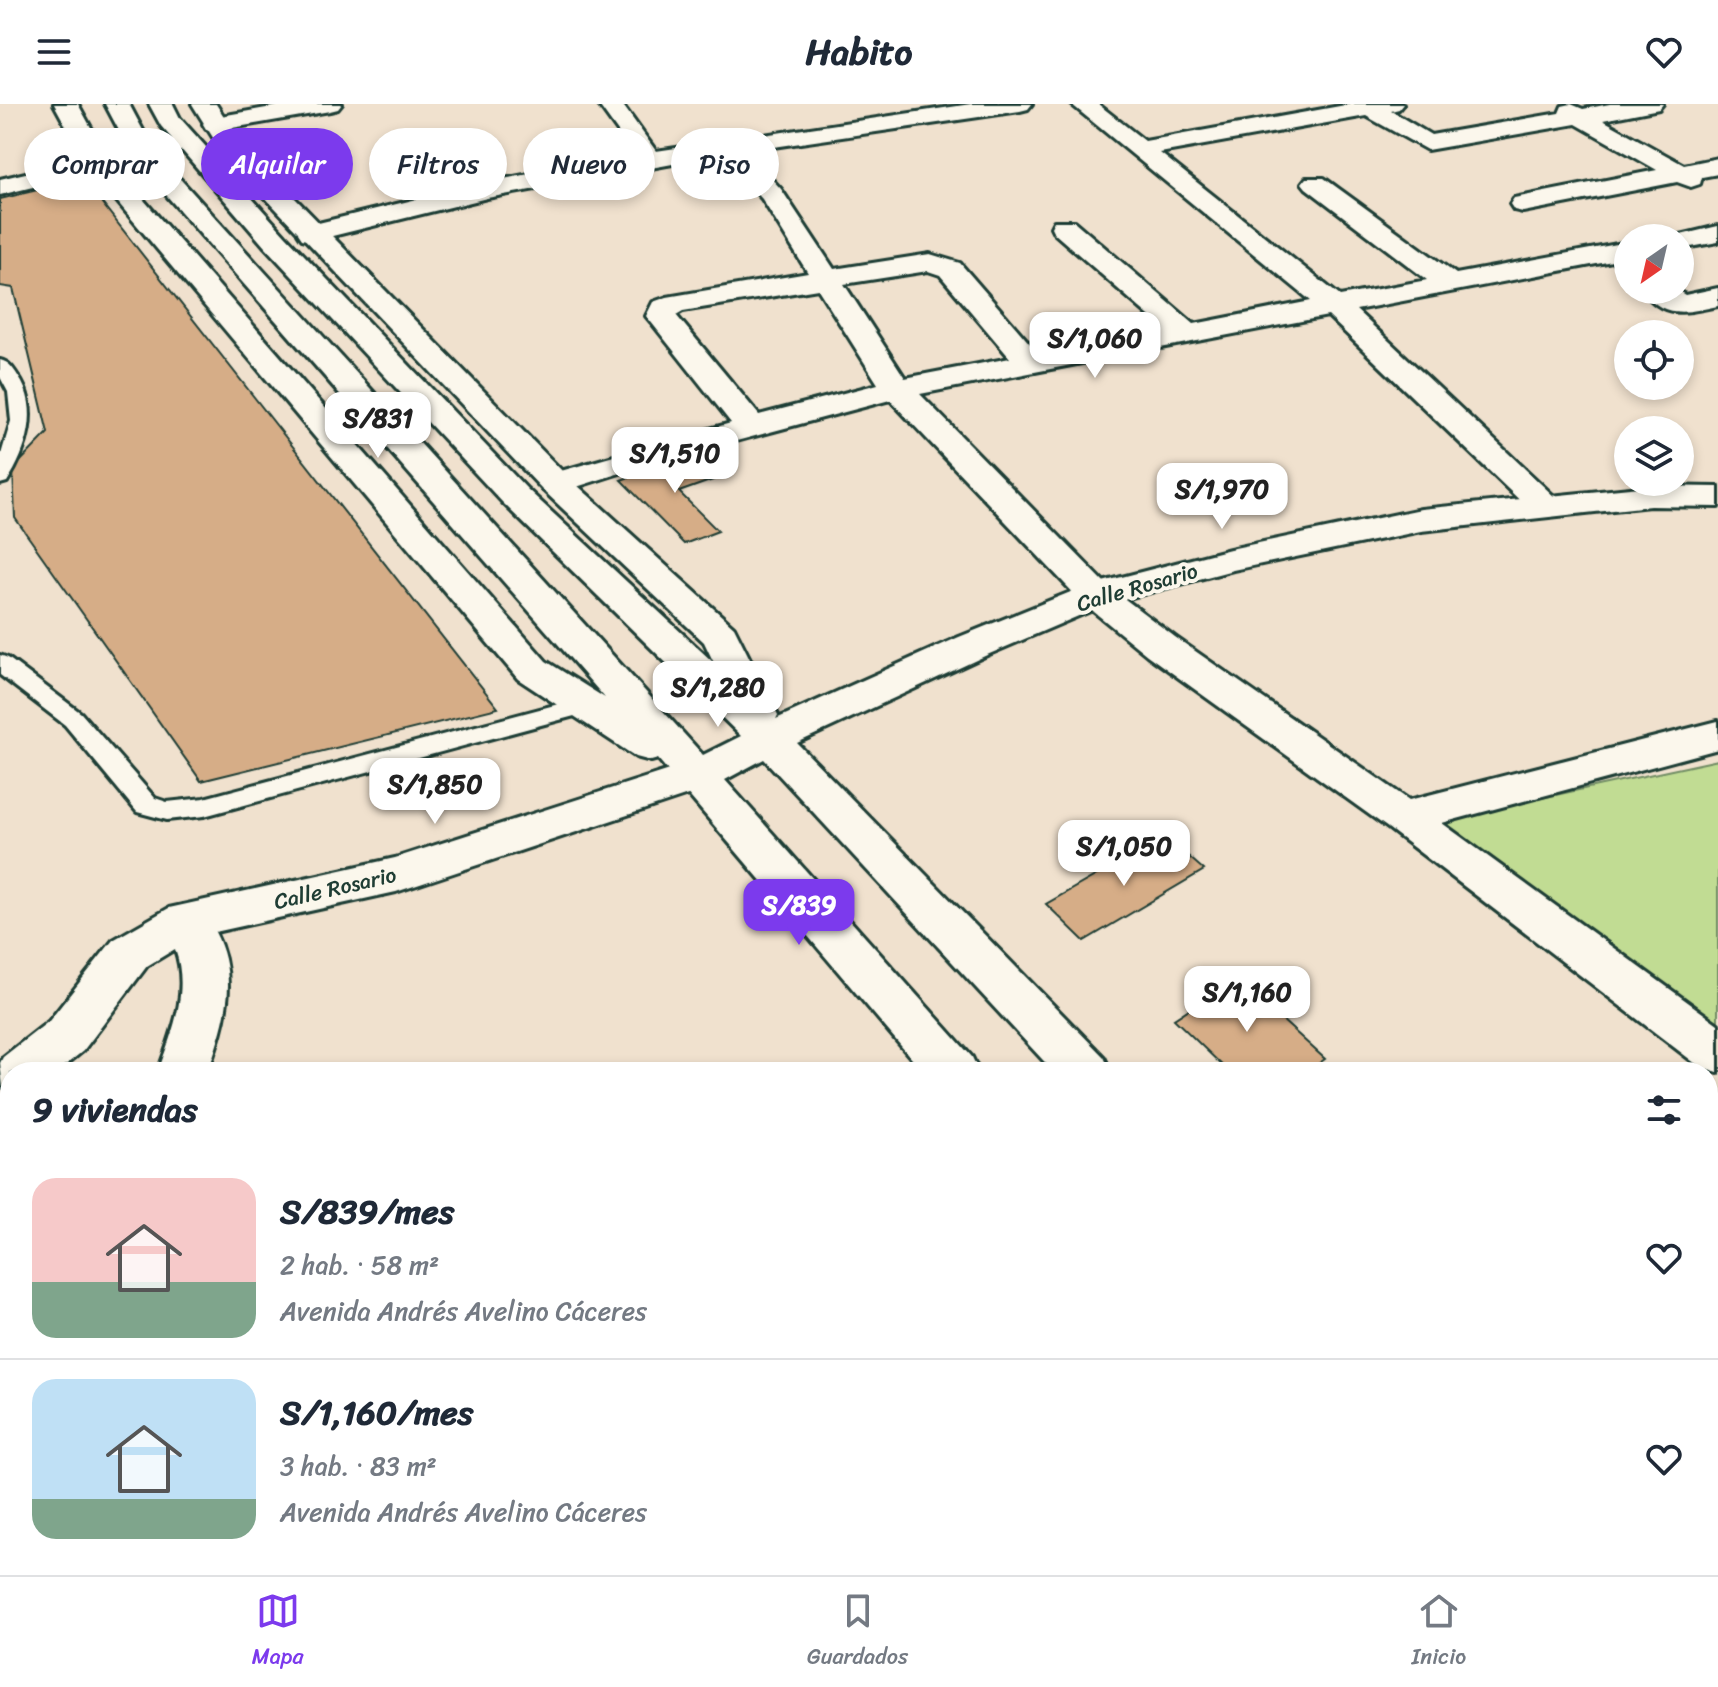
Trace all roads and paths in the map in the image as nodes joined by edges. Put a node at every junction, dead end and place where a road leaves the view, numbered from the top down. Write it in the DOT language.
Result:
graph roads {
  1 [pos="66,104"];
  2 [pos="117,104"];
  3 [pos="161,104"];
  4 [pos="330,104"];
  5 [pos="610,104"];
  6 [pos="1020,104"];
  7 [pos="1083,104"];
  8 [pos="1557,104"];
  9 [pos="1651,104"];
  10 [pos="1374,105"];
  11 [pos="1239,112"];
  12 [pos="210,114"];
  13 [pos="1580,116"];
  14 [pos="1261,127"];
  15 [pos="79,128"];
  16 [pos="130,128"];
  17 [pos="627,128"];
  18 [pos="779,139"];
  19 [pos="188,142"];
  20 [pos="185,143"];
  21 [pos="1143,149"];
  22 [pos="1718,166"];
  23 [pos="1681,173"];
  24 [pos="24,181"];
  25 [pos="523,182"];
  26 [pos="1315,183"];
  27 [pos="0,187"];
  28 [pos="1718,194"];
  29 [pos="130,200"];
  30 [pos="185,200"];
  31 [pos="775,200"];
  32 [pos="1549,221"];
  33 [pos="1064,227"];
  34 [pos="312,233"];
  35 [pos="1718,234"];
  36 [pos="1576,238"];
  37 [pos="1694,238"];
  38 [pos="1614,257"];
  39 [pos="1614,260"];
  40 [pos="824,277"];
  41 [pos="1451,284"];
  42 [pos="1718,297"];
  43 [pos="1694,302"];
  44 [pos="1336,307"];
  45 [pos="1189,335"];
  46 [pos="1031,364"];
  47 [pos="0,365"];
  48 [pos="897,389"];
  49 [pos="751,427"];
  50 [pos="0,478"];
  51 [pos="555,483"];
  52 [pos="1718,497"];
  53 [pos="1546,507"];
  54 [pos="1096,595"];
  55 [pos="0,663"];
  56 [pos="585,705"];
  57 [pos="1718,735"];
  58 [pos="769,739"];
  59 [pos="697,776"];
  60 [pos="1403,817"];
  61 [pos="185,921"];
  62 [pos="1718,1052"];
  63 [pos="34,1062"];
  64 [pos="186,1062"];
  65 [pos="945,1062"];
  66 [pos="1076,1062"];
  1 -- 15 [label="street"];
  2 -- 16 [label="street"];
  3 -- 19 [label="street"];
  4 -- 12 [label="street"];
  5 -- 17 [label="street"];
  6 -- 18 [label="street"];
  7 -- 21 [label="street"];
  8 -- 13 [label="street"];
  9 -- 13 [label="street"];
  10 -- 13 [label="street"];
  10 -- 14 [label="street"];
  11 -- 14 [label="street"];
  12 -- 34 [label="street"];
  13 -- 23 [label="street"];
  14 -- 21 [label="street"];
  19 -- 20 [label="street"];
  19 -- 58 [label="street"];
  21 -- 44 [label="street"];
  22 -- 23 [label="street"];
  23 -- 28 [label="street"];
  23 -- 32 [label="street"];
  24 -- 27 [label="street"];
  25 -- 34 [label="street"];
  26 -- 41 [label="street"];
  29 -- 56 [label="street"];
  30 -- 59 [label="street"];
  31 -- 40 [label="street"];
  33 -- 45 [label="street"];
  34 -- 51 [label="street"];
  35 -- 37 [label="street"];
  36 -- 38 [label="street"];
  39 -- 41 [label="street"];
  40 -- 46 [label="street"];
  40 -- 48 [label="street"];
  40 -- 49 [label="street"];
  41 -- 44 [label="street"];
  42 -- 43 [label="street"];
  44 -- 45 [label="street"];
  44 -- 53 [label="street"];
  45 -- 46 [label="street"];
  46 -- 48 [label="street"];
  47 -- 50 [label="lane"];
  48 -- 49 [label="street"];
  48 -- 54 [label="street"];
  49 -- 51 [label="street"];
  51 -- 58 [label="street"];
  52 -- 53 [label="street, Calle Rosario"];
  53 -- 54 [label="street, Calle Rosario"];
  54 -- 58 [label="street, Calle Rosario"];
  54 -- 60 [label="street"];
  55 -- 56 [label="lane"];
  56 -- 59 [label="street"];
  57 -- 60 [label="street"];
  58 -- 59 [label="street, Calle Rosario"];
  58 -- 66 [label="street"];
  59 -- 61 [label="street, Calle Rosario"];
  59 -- 65 [label="street"];
  60 -- 62 [label="street"];
  61 -- 63 [label="street, Calle Rosario"];
  61 -- 64 [label="street"];
}
